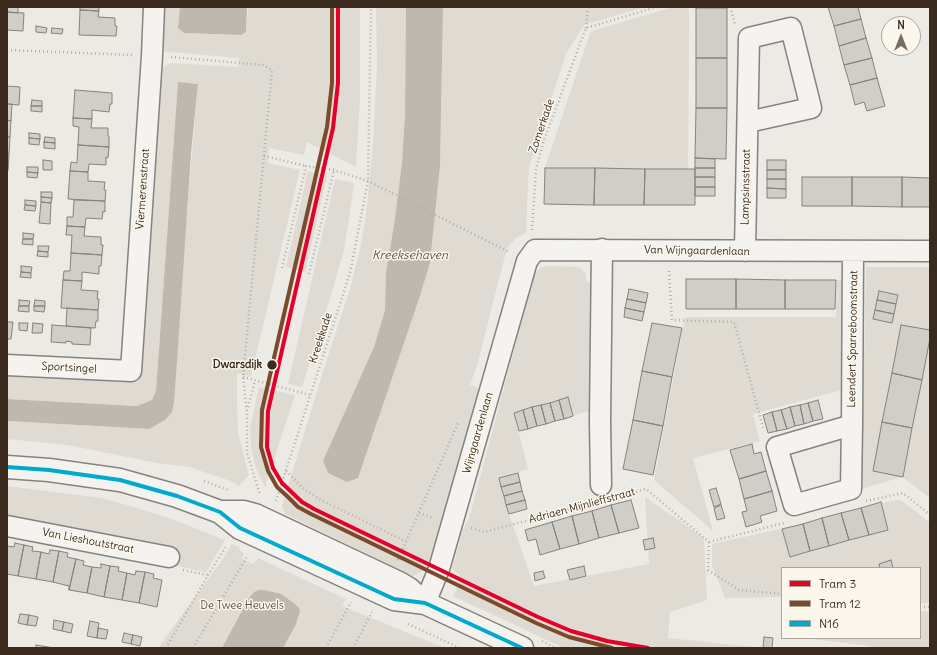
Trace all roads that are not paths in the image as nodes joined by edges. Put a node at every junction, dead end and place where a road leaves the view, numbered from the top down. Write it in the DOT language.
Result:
graph roads {
  1 [pos="154,7"];
  2 [pos="748,122"];
  3 [pos="602,249"];
  4 [pos="745,251"];
  5 [pos="853,252"];
  6 [pos="930,252"];
  7 [pos="527,261"];
  8 [pos="7,365"];
  9 [pos="131,371"];
  10 [pos="852,425"];
  11 [pos="7,467"];
  12 [pos="604,495"];
  13 [pos="7,526"];
  14 [pos="169,557"];
  15 [pos="425,603"];
  16 [pos="522,648"];
  1 -- 9 [label="street, Viermerenstraat"];
  2 -- 2 [label="street, Lampsinsstraat"];
  2 -- 4 [label="street, Lampsinsstraat"];
  3 -- 4 [label="street, Van Wijngaardenlaan"];
  3 -- 7 [label="street, Van Wijngaardenlaan"];
  3 -- 12 [label="street, Adriaen Mijnlieffstraat"];
  4 -- 5 [label="street, Van Wijngaardenlaan"];
  5 -- 6 [label="street, Van Wijngaardenlaan"];
  5 -- 10 [label="street, Leendert Sparreboomstraat"];
  7 -- 15 [label="street, Wijngaardenlaan"];
  8 -- 9 [label="street, Sportsingel"];
  10 -- 10 [label="street, Leendert Sparreboomstraat"];
  11 -- 15 [label="street"];
  13 -- 14 [label="street, Van Lieshoutstraat"];
  15 -- 16 [label="street"];
}
